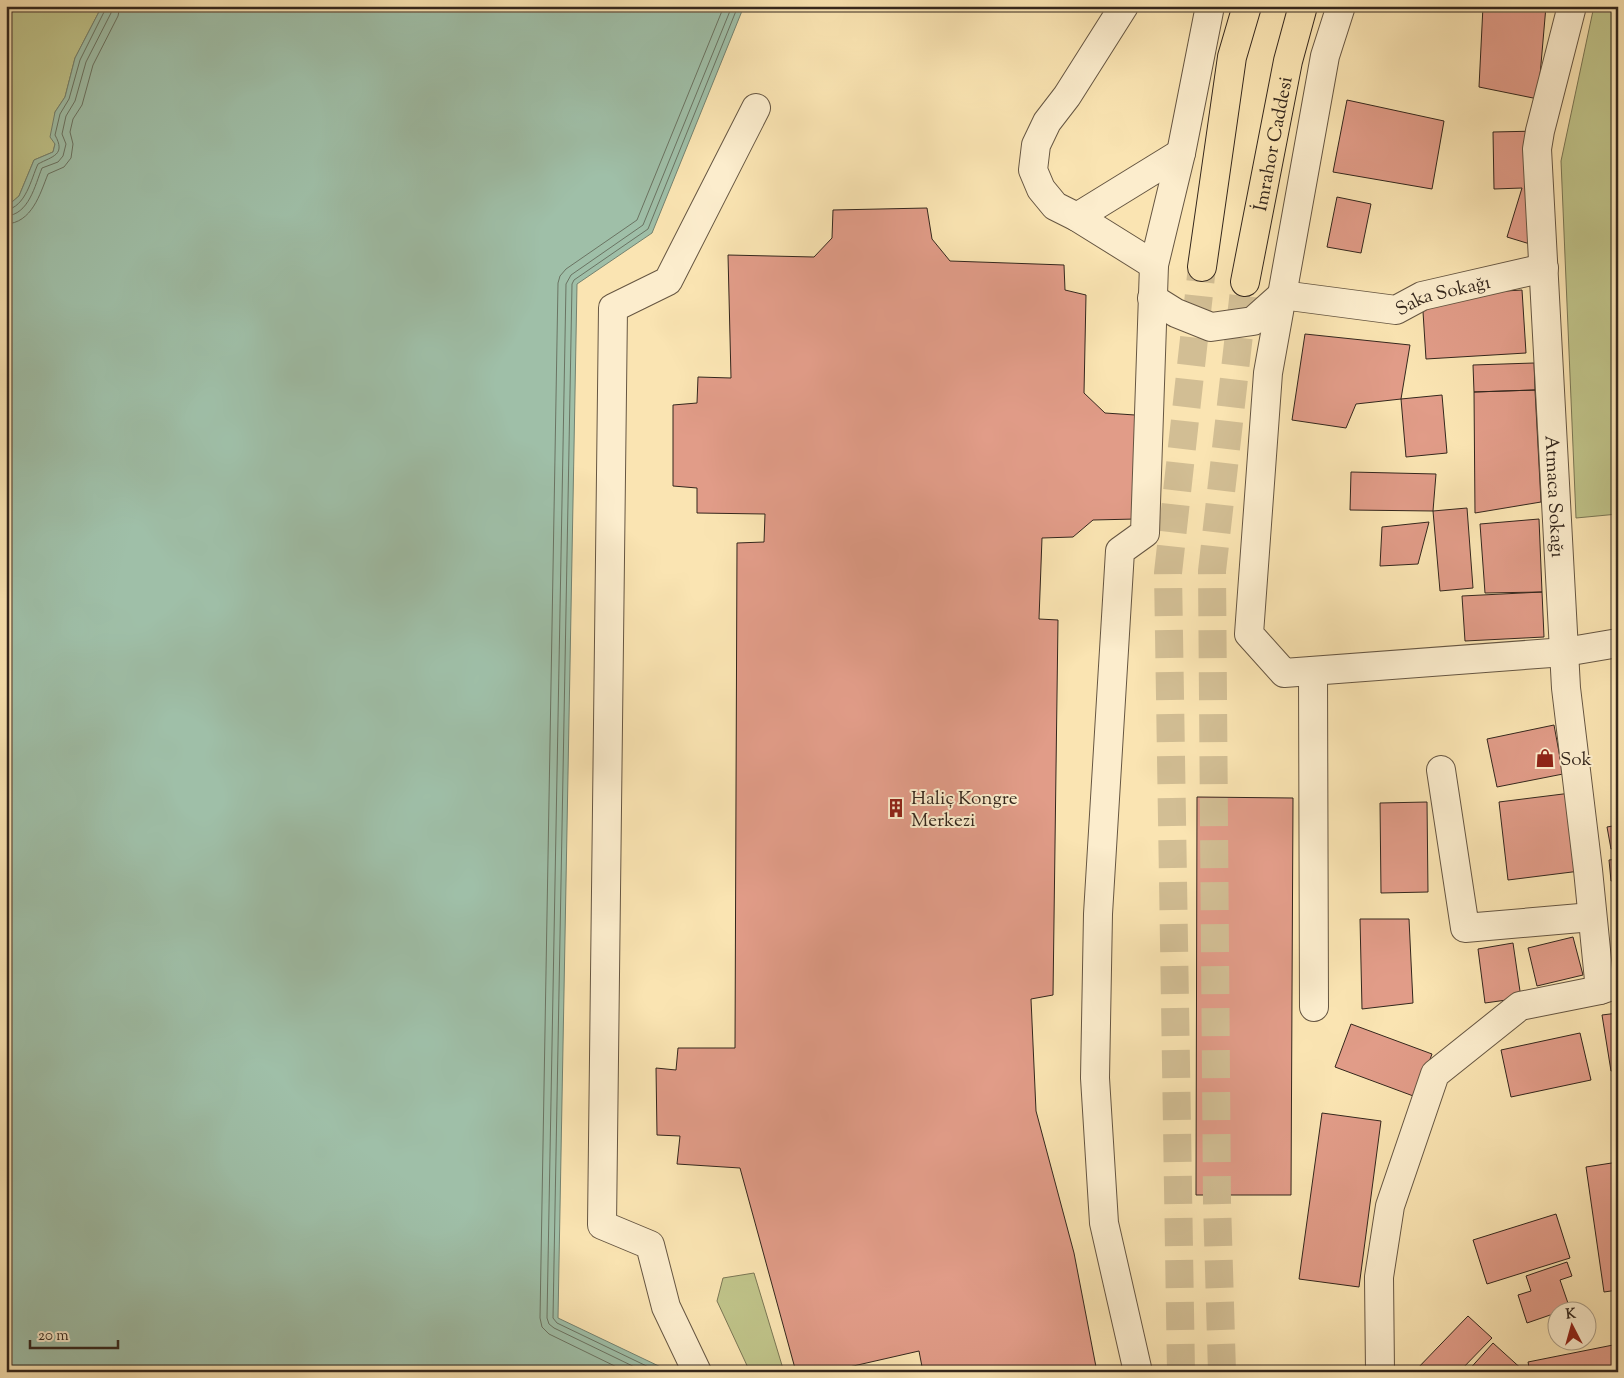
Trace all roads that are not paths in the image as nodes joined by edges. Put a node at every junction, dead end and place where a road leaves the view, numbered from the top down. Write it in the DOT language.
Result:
graph roads {
  1 [pos="1124,6"];
  2 [pos="1210,6"];
  3 [pos="1247,6"];
  4 [pos="1303,6"];
  5 [pos="1341,6"];
  6 [pos="1572,6"];
  7 [pos="756,108"];
  8 [pos="1181,153"];
  9 [pos="1077,217"];
  10 [pos="1154,265"];
  11 [pos="1202,267"];
  12 [pos="1544,268"];
  13 [pos="1245,282"];
  14 [pos="1282,295"];
  15 [pos="1152,298"];
  16 [pos="1618,644"];
  17 [pos="1565,652"];
  18 [pos="1313,671"];
  19 [pos="1441,770"];
  20 [pos="1592,917"];
  21 [pos="1609,987"];
  22 [pos="1314,1007"];
  23 [pos="697,1372"];
  24 [pos="1138,1372"];
  25 [pos="1380,1372"];
  1 -- 9 [label="street"];
  2 -- 8 [label="street"];
  3 -- 11 [label="main road"];
  4 -- 13 [label="main road, İmrahor Caddesi"];
  5 -- 14 [label="street"];
  6 -- 12 [label="street, Atmaca Sokağı"];
  7 -- 23 [label="street"];
  8 -- 9 [label="street"];
  8 -- 10 [label="street"];
  9 -- 10 [label="street"];
  10 -- 15 [label="street"];
  12 -- 14 [label="street, Saka Sokağı"];
  12 -- 17 [label="street, Atmaca Sokağı"];
  14 -- 15 [label="street"];
  14 -- 18 [label="street"];
  15 -- 24 [label="street"];
  16 -- 17 [label="street"];
  17 -- 18 [label="street"];
  17 -- 20 [label="street, Atmaca Sokağı"];
  18 -- 22 [label="street"];
  19 -- 20 [label="street"];
  20 -- 21 [label="street, Atmaca Sokağı"];
  21 -- 25 [label="street"];
}
